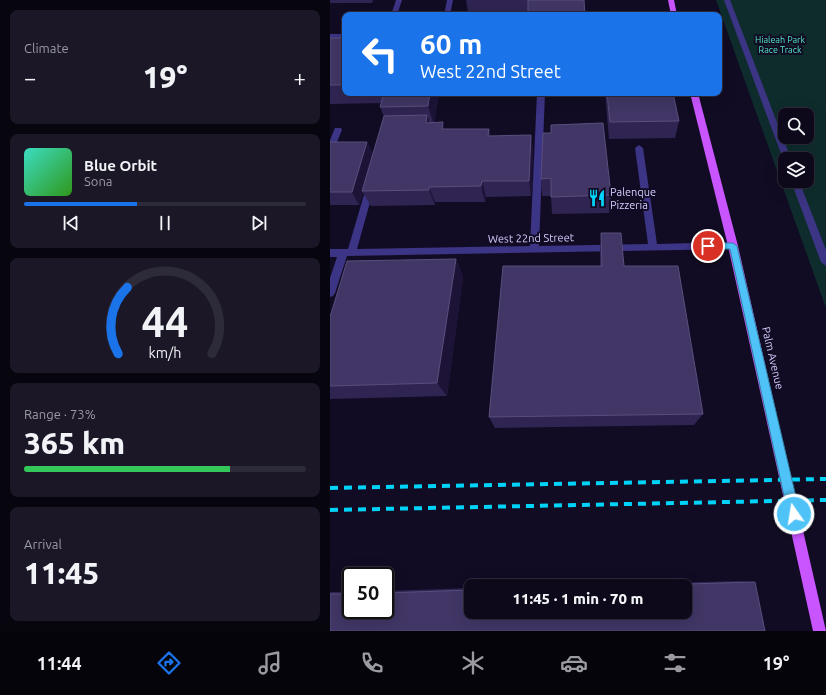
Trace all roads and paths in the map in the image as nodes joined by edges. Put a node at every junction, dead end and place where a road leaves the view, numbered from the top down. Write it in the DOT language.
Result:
graph roads {
  1 [pos="399,0"];
  2 [pos="450,0"];
  3 [pos="671,0"];
  4 [pos="727,0"];
  5 [pos="395,12"];
  6 [pos="448,12"];
  7 [pos="673,12"];
  8 [pos="330,36"];
  9 [pos="342,36"];
  10 [pos="542,96"];
  11 [pos="695,96"];
  12 [pos="338,130"];
  13 [pos="639,148"];
  14 [pos="330,149"];
  15 [pos="784,152"];
  16 [pos="372,180"];
  17 [pos="799,188"];
  18 [pos="733,246"];
  19 [pos="653,247"];
  20 [pos="534,250"];
  21 [pos="330,253"];
  22 [pos="347,253"];
  23 [pos="826,262"];
  24 [pos="330,293"];
  25 [pos="820,631"];
  1 -- 5 [label="street"];
  2 -- 6 [label="street"];
  3 -- 7 [label="main road"];
  4 -- 15 [label="street"];
  8 -- 9 [label="street"];
  10 -- 20 [label="street"];
  11 -- 18 [label="main road, Palm Avenue"];
  12 -- 14 [label="street"];
  13 -- 19 [label="street"];
  16 -- 22 [label="street"];
  17 -- 23 [label="street"];
  18 -- 19 [label="street, West 22nd Street"];
  18 -- 25 [label="main road, Palm Avenue"];
  19 -- 20 [label="street, West 22nd Street"];
  20 -- 22 [label="street, West 22nd Street"];
  21 -- 22 [label="street, West 22nd Street"];
  22 -- 24 [label="street"];
}
